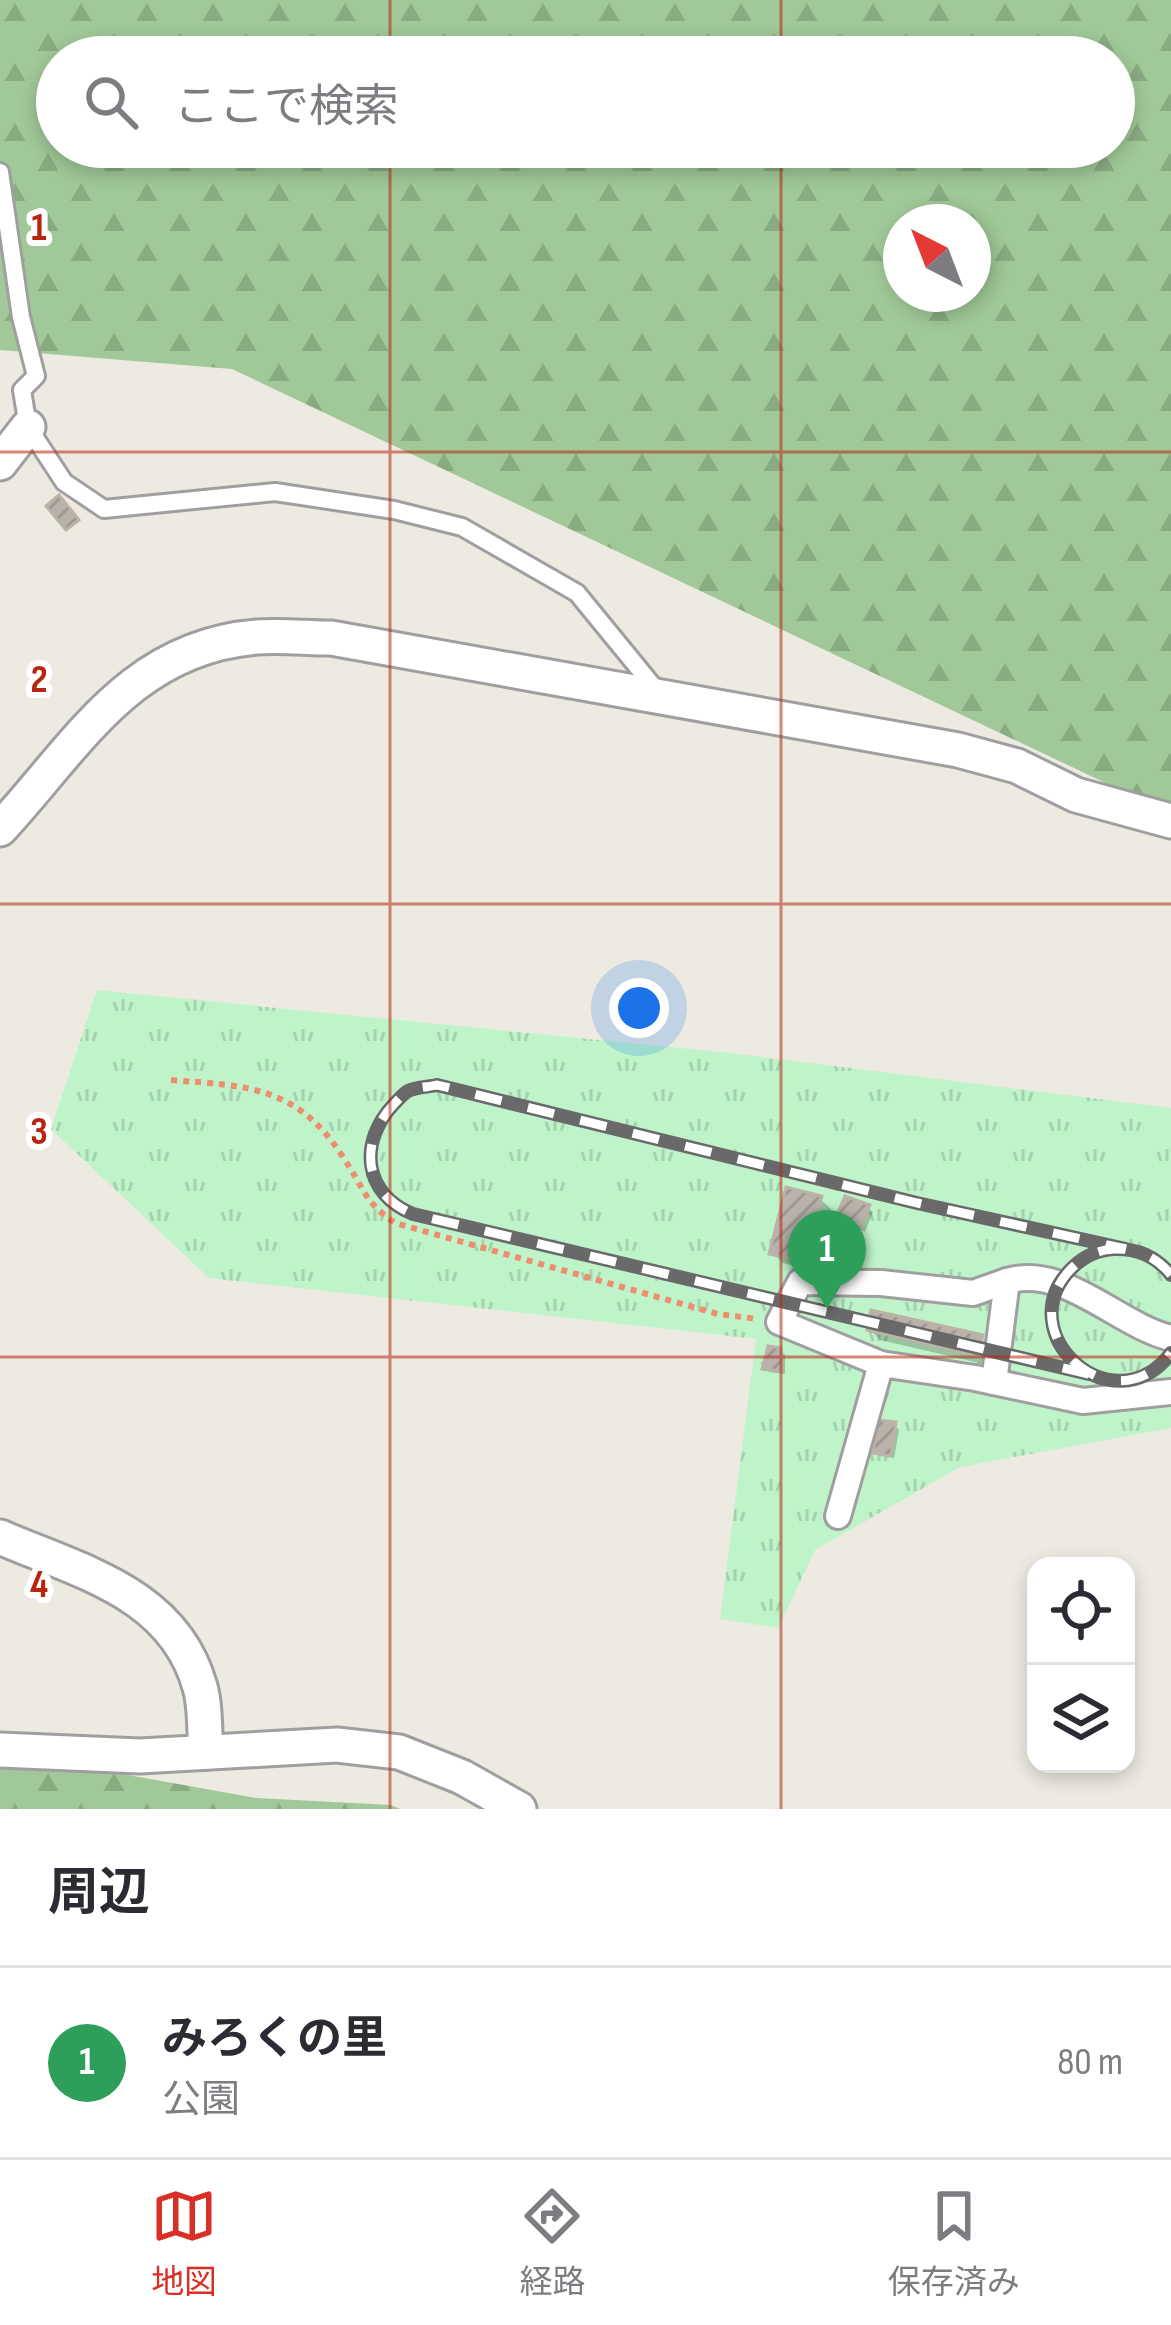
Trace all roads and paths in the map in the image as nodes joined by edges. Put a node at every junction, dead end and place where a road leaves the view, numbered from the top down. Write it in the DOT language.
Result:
graph roads {
  1 [pos="0,172"];
  2 [pos="28,427"];
  3 [pos="0,463"];
  4 [pos="660,694"];
  5 [pos="1171,821"];
  6 [pos="0,830"];
  7 [pos="170,1080"];
  8 [pos="1006,1281"];
  9 [pos="779,1322"];
  10 [pos="1171,1339"];
  11 [pos="881,1364"];
  12 [pos="994,1382"];
  13 [pos="1171,1392"];
  14 [pos="838,1516"];
  15 [pos="0,1537"];
  16 [pos="0,1750"];
  17 [pos="206,1752"];
  18 [pos="519,1809"];
  1 -- 2 [label="lane"];
  2 -- 3 [label="street"];
  2 -- 4 [label="lane"];
  4 -- 5 [label="street"];
  4 -- 6 [label="street"];
  7 -- 9 [label="path"];
  8 -- 9 [label="street"];
  8 -- 10 [label="street"];
  8 -- 12 [label="street"];
  9 -- 11 [label="street"];
  11 -- 12 [label="street"];
  11 -- 14 [label="street"];
  12 -- 13 [label="street"];
  15 -- 17 [label="street"];
  16 -- 17 [label="street"];
  17 -- 18 [label="street"];
}
